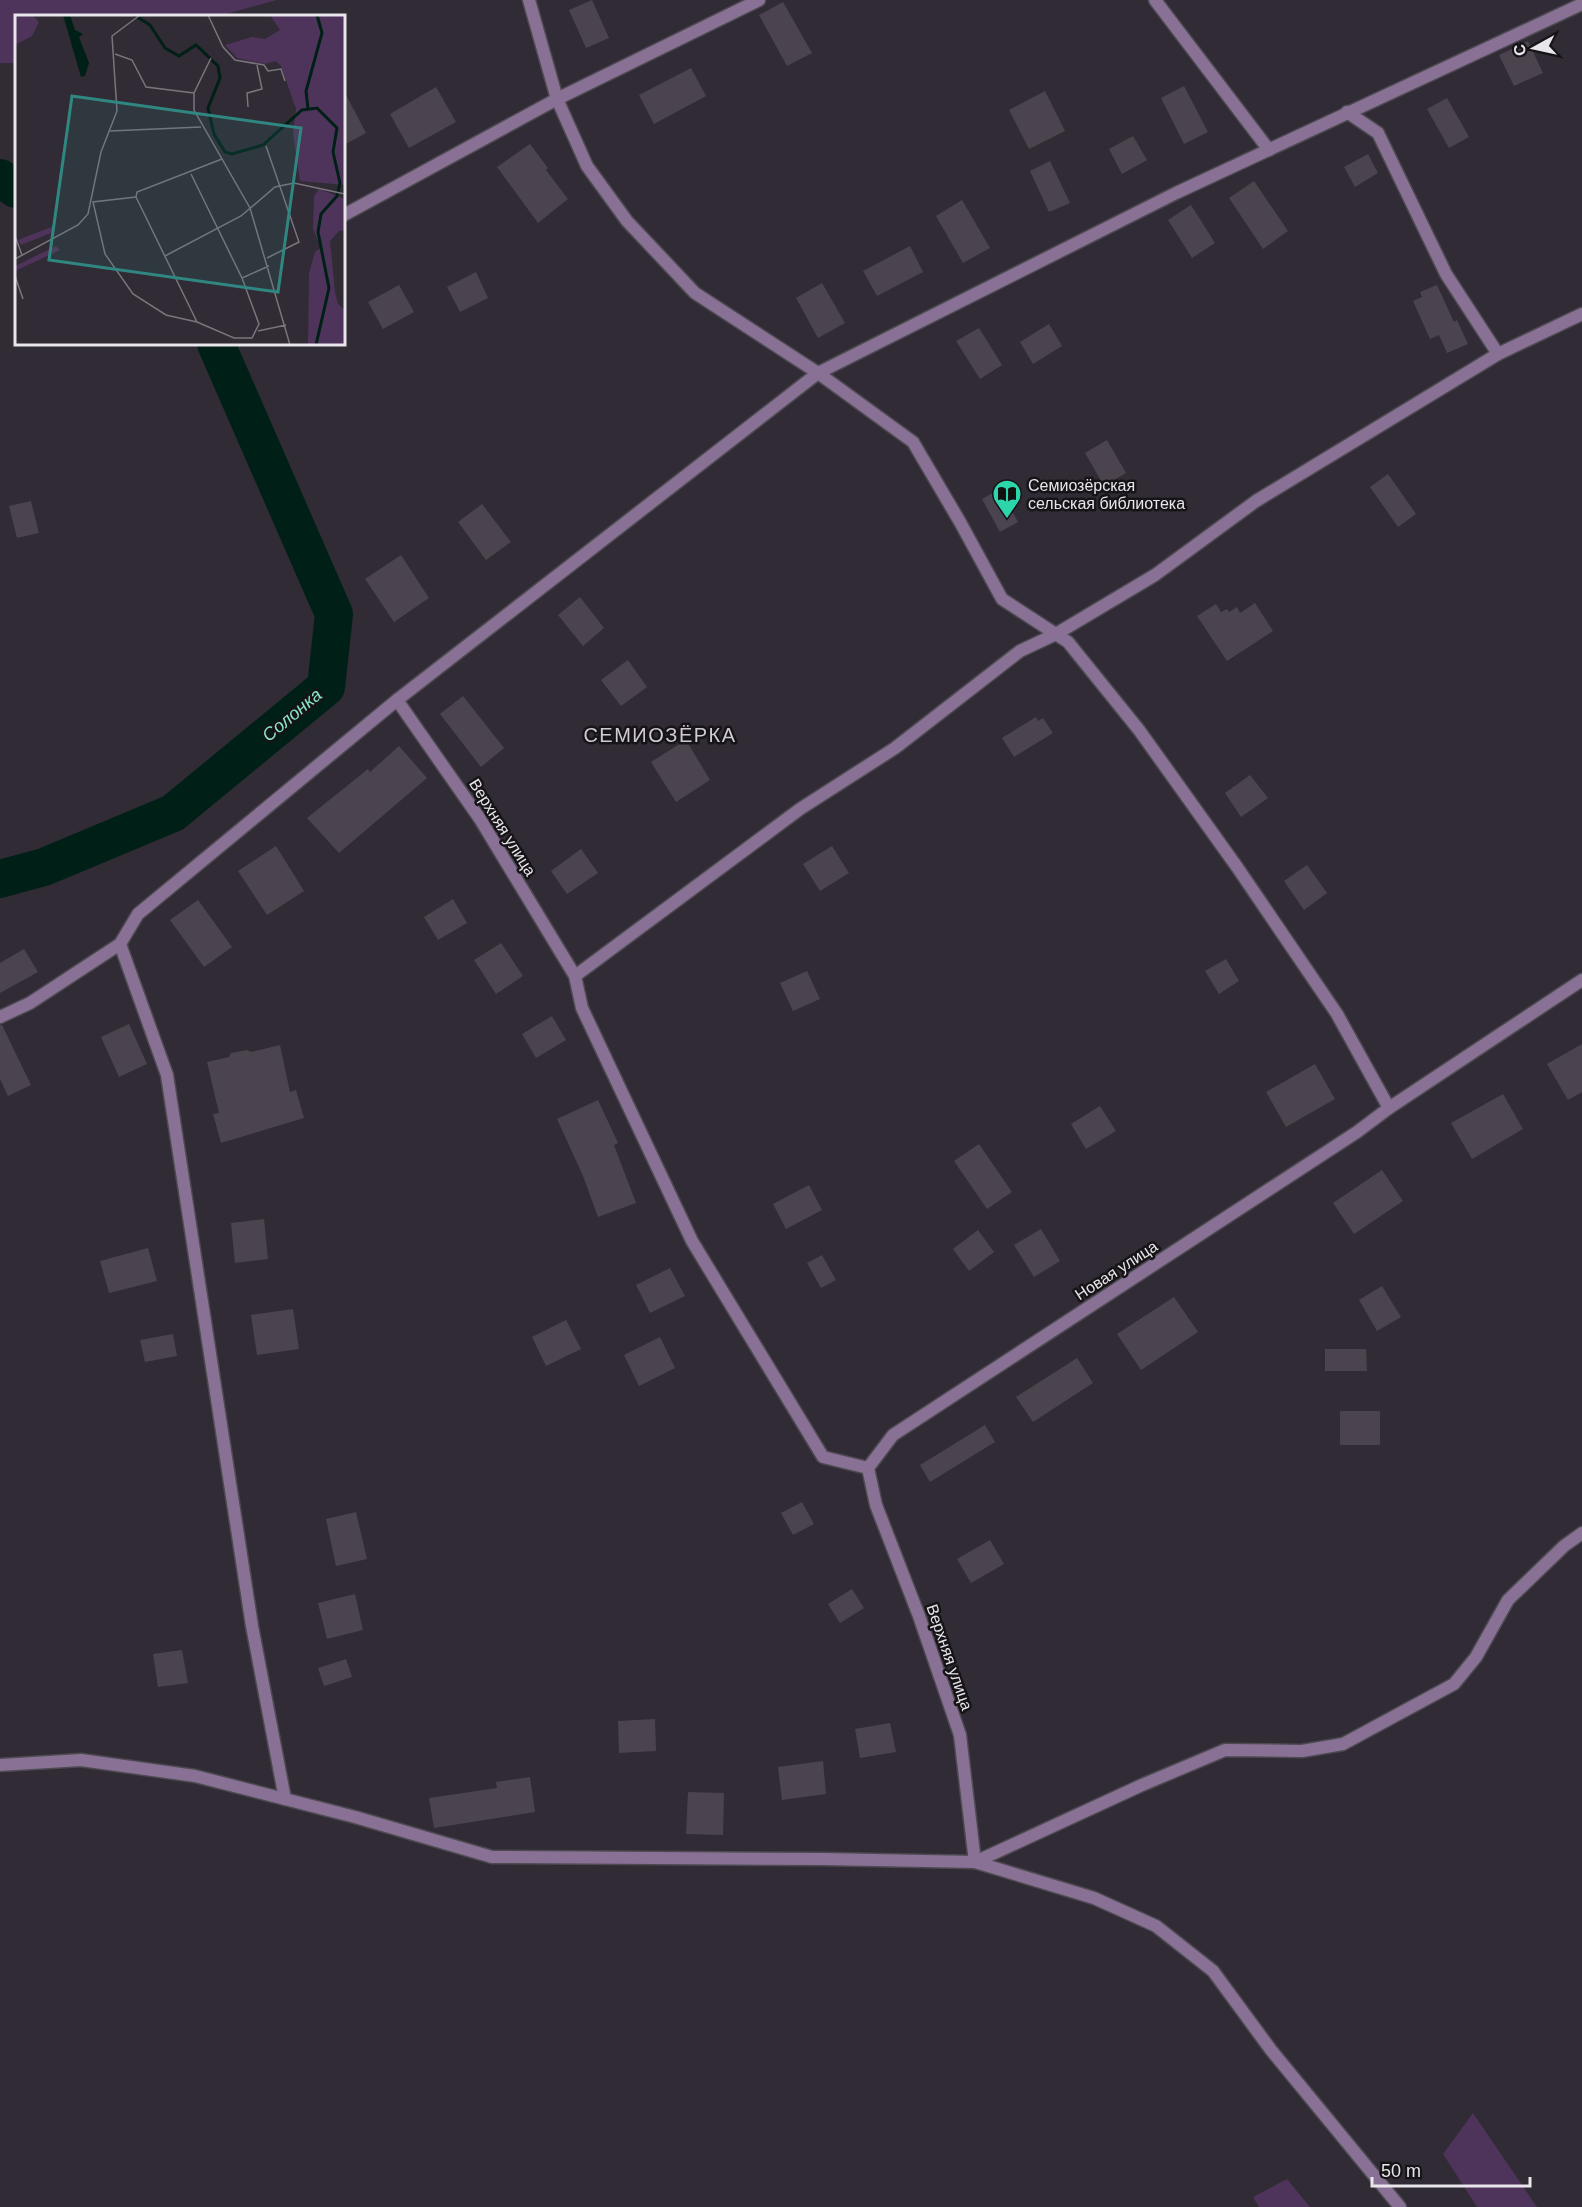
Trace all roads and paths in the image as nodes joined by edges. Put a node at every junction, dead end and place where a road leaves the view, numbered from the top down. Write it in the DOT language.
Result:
graph roads {
  1 [pos="529,0"];
  2 [pos="759,0"];
  3 [pos="1155,0"];
  4 [pos="1582,4"];
  5 [pos="557,99"];
  6 [pos="1347,112"];
  7 [pos="1269,150"];
  8 [pos="345,214"];
  9 [pos="1582,314"];
  10 [pos="1498,354"];
  11 [pos="818,374"];
  12 [pos="1056,634"];
  13 [pos="397,699"];
  14 [pos="120,944"];
  15 [pos="575,976"];
  16 [pos="1582,980"];
  17 [pos="0,1017"];
  18 [pos="1389,1108"];
  19 [pos="868,1468"];
  20 [pos="1582,1533"];
  21 [pos="0,1765"];
  22 [pos="285,1799"];
  23 [pos="975,1862"];
  24 [pos="1400,2207"];
  1 -- 5 [label="street"];
  2 -- 5 [label="street"];
  3 -- 7 [label="street"];
  4 -- 6 [label="street"];
  5 -- 8 [label="street"];
  5 -- 11 [label="street"];
  6 -- 7 [label="street"];
  6 -- 10 [label="street"];
  7 -- 11 [label="street"];
  9 -- 10 [label="street"];
  10 -- 12 [label="street"];
  11 -- 12 [label="street"];
  11 -- 13 [label="street"];
  12 -- 15 [label="street"];
  12 -- 18 [label="street"];
  13 -- 14 [label="street"];
  13 -- 15 [label="street, Верхняя улица"];
  14 -- 17 [label="street"];
  14 -- 22 [label="street"];
  15 -- 19 [label="street, Верхняя улица"];
  16 -- 18 [label="street, Новая улица"];
  18 -- 19 [label="street, Новая улица"];
  19 -- 23 [label="street, Верхняя улица"];
  20 -- 23 [label="street"];
  21 -- 22 [label="street"];
  22 -- 23 [label="street"];
  23 -- 24 [label="street"];
}
